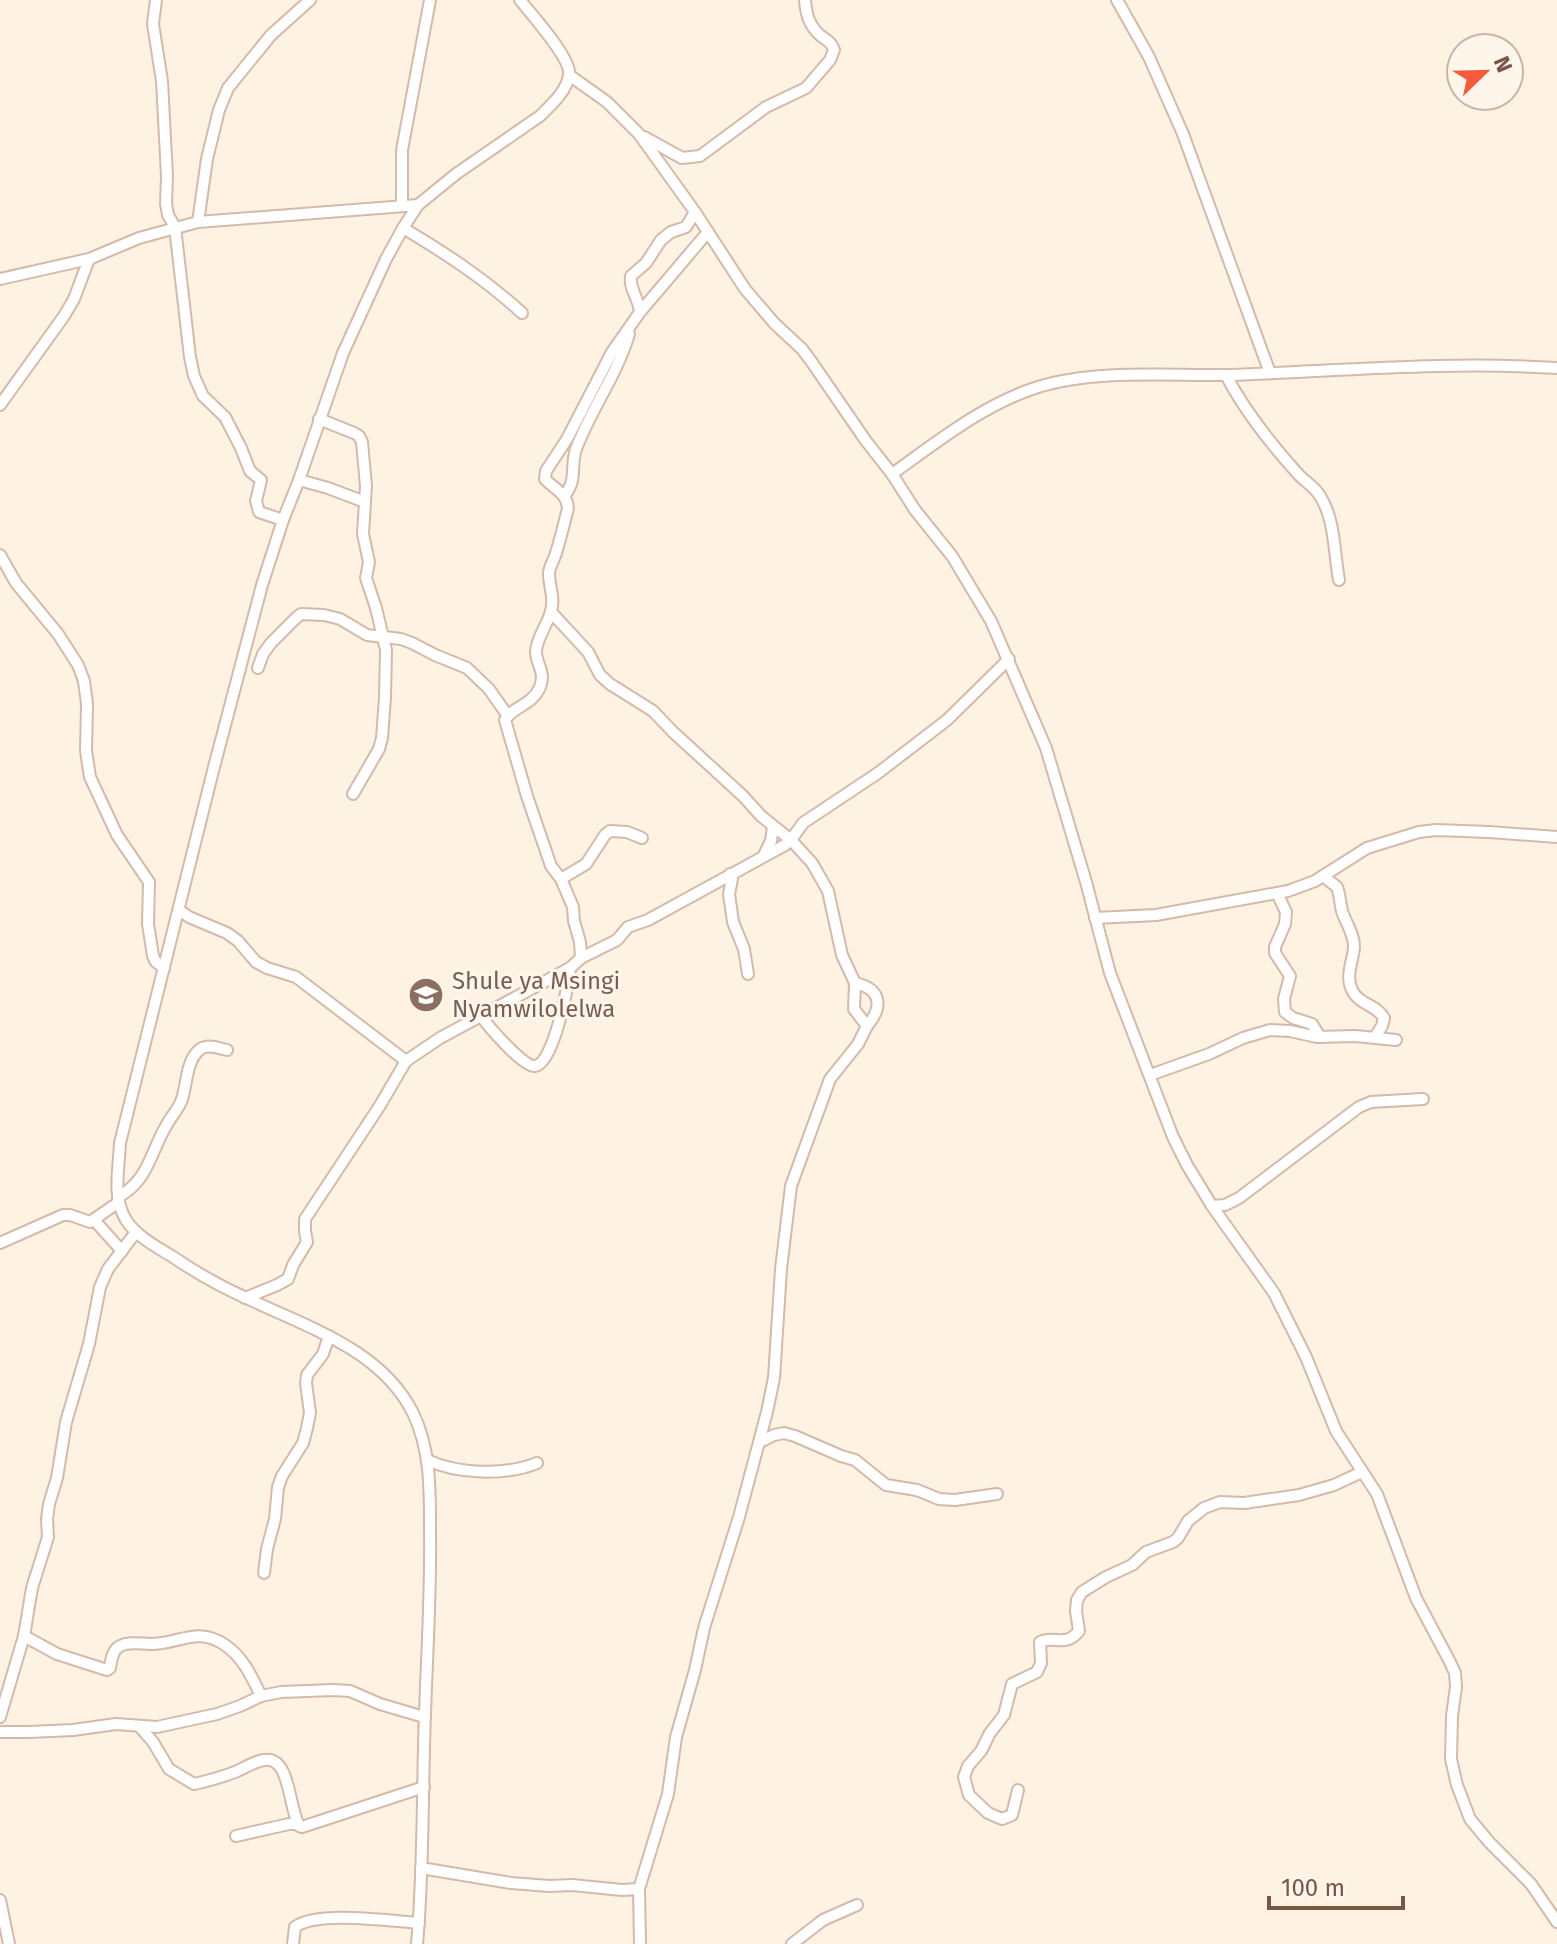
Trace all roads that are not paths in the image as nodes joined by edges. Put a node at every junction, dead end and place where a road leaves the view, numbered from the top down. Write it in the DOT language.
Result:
graph roads {
  1 [pos="156,0"];
  2 [pos="310,0"];
  3 [pos="430,0"];
  4 [pos="520,0"];
  5 [pos="805,0"];
  6 [pos="1117,0"];
  7 [pos="569,75"];
  8 [pos="639,134"];
  9 [pos="418,205"];
  10 [pos="402,206"];
  11 [pos="695,212"];
  12 [pos="198,222"];
  13 [pos="175,227"];
  14 [pos="403,228"];
  15 [pos="708,232"];
  16 [pos="89,259"];
  17 [pos="0,279"];
  18 [pos="640,312"];
  19 [pos="522,313"];
  20 [pos="632,325"];
  21 [pos="1557,368"];
  22 [pos="1270,373"];
  23 [pos="1226,375"];
  24 [pos="0,405"];
  25 [pos="319,419"];
  26 [pos="892,474"];
  27 [pos="299,480"];
  28 [pos="564,496"];
  29 [pos="365,502"];
  30 [pos="283,520"];
  31 [pos="0,555"];
  32 [pos="1339,580"];
  33 [pos="551,612"];
  34 [pos="383,638"];
  35 [pos="1009,659"];
  36 [pos="258,668"];
  37 [pos="508,716"];
  38 [pos="353,794"];
  39 [pos="773,827"];
  40 [pos="1557,837"];
  41 [pos="642,838"];
  42 [pos="791,840"];
  43 [pos="764,855"];
  44 [pos="730,874"];
  45 [pos="1323,876"];
  46 [pos="561,879"];
  47 [pos="1277,893"];
  48 [pos="179,910"];
  49 [pos="1095,918"];
  50 [pos="581,958"];
  51 [pos="164,968"];
  52 [pos="570,968"];
  53 [pos="748,974"];
  54 [pos="855,983"];
  55 [pos="481,1016"];
  56 [pos="867,1026"];
  57 [pos="1320,1037"];
  58 [pos="1375,1037"];
  59 [pos="1396,1040"];
  60 [pos="227,1050"];
  61 [pos="406,1061"];
  62 [pos="1150,1075"];
  63 [pos="1423,1099"];
  64 [pos="119,1200"];
  65 [pos="1212,1206"];
  66 [pos="95,1221"];
  67 [pos="136,1232"];
  68 [pos="0,1243"];
  69 [pos="122,1251"];
  70 [pos="245,1298"];
  71 [pos="329,1336"];
  72 [pos="760,1442"];
  73 [pos="427,1460"];
  74 [pos="537,1463"];
  75 [pos="1362,1472"];
  76 [pos="997,1494"];
  77 [pos="264,1573"];
  78 [pos="24,1636"];
  79 [pos="261,1696"];
  80 [pos="0,1714"];
  81 [pos="424,1717"];
  82 [pos="140,1727"];
  83 [pos="0,1732"];
  84 [pos="424,1787"];
  85 [pos="1018,1790"];
  86 [pos="298,1824"];
  87 [pos="236,1836"];
  88 [pos="421,1868"];
  89 [pos="639,1889"];
  90 [pos="0,1900"];
  91 [pos="857,1905"];
  92 [pos="1557,1922"];
  93 [pos="419,1923"];
  94 [pos="9,1944"];
  95 [pos="293,1944"];
  96 [pos="417,1944"];
  97 [pos="640,1944"];
  98 [pos="792,1944"];
  1 -- 13 [label="street"];
  2 -- 12 [label="street"];
  3 -- 10 [label="street"];
  4 -- 7 [label="street"];
  5 -- 8 [label="street"];
  6 -- 22 [label="street"];
  7 -- 8 [label="street"];
  7 -- 9 [label="street"];
  8 -- 11 [label="street"];
  9 -- 10 [label="street"];
  9 -- 14 [label="street"];
  10 -- 12 [label="street"];
  11 -- 15 [label="street"];
  11 -- 18 [label="street"];
  12 -- 13 [label="street"];
  13 -- 16 [label="street"];
  13 -- 30 [label="street"];
  14 -- 19 [label="street"];
  14 -- 25 [label="street"];
  15 -- 18 [label="street"];
  15 -- 26 [label="street"];
  16 -- 17 [label="street"];
  16 -- 24 [label="street"];
  18 -- 20 [label="street"];
  20 -- 28 [label="street"];
  20 -- 28 [label="street"];
  21 -- 22 [label="street"];
  22 -- 23 [label="street"];
  23 -- 26 [label="street"];
  23 -- 32 [label="street"];
  25 -- 27 [label="street"];
  25 -- 29 [label="street"];
  26 -- 35 [label="street"];
  27 -- 29 [label="street"];
  27 -- 30 [label="street"];
  28 -- 33 [label="street"];
  29 -- 34 [label="street"];
  30 -- 48 [label="street"];
  31 -- 51 [label="street"];
  33 -- 37 [label="street"];
  33 -- 39 [label="street"];
  34 -- 36 [label="street"];
  34 -- 37 [label="street"];
  34 -- 38 [label="street"];
  35 -- 42 [label="street"];
  35 -- 49 [label="street"];
  37 -- 46 [label="street"];
  39 -- 42 [label="street"];
  39 -- 43 [label="street"];
  40 -- 45 [label="street"];
  41 -- 46 [label="street"];
  42 -- 43 [label="street"];
  42 -- 54 [label="street"];
  43 -- 44 [label="street"];
  44 -- 50 [label="street"];
  44 -- 53 [label="street"];
  45 -- 47 [label="street"];
  45 -- 58 [label="street"];
  46 -- 50 [label="street"];
  47 -- 49 [label="street"];
  47 -- 57 [label="street"];
  48 -- 51 [label="street"];
  48 -- 61 [label="street"];
  49 -- 62 [label="street"];
  50 -- 52 [label="street"];
  51 -- 64 [label="street"];
  52 -- 55 [label="street"];
  52 -- 55 [label="street"];
  54 -- 56 [label="street"];
  54 -- 56 [label="street"];
  55 -- 61 [label="street"];
  56 -- 72 [label="street"];
  57 -- 58 [label="street"];
  57 -- 62 [label="street"];
  58 -- 59 [label="street"];
  60 -- 64 [label="street"];
  61 -- 70 [label="street"];
  62 -- 65 [label="street"];
  63 -- 65 [label="street"];
  64 -- 66 [label="street"];
  64 -- 67 [label="street"];
  65 -- 75 [label="street"];
  66 -- 68 [label="street"];
  66 -- 69 [label="street"];
  67 -- 69 [label="street"];
  67 -- 70 [label="street"];
  69 -- 78 [label="street"];
  70 -- 71 [label="street"];
  71 -- 73 [label="street"];
  71 -- 77 [label="street"];
  72 -- 76 [label="street"];
  72 -- 89 [label="street"];
  73 -- 74 [label="street"];
  73 -- 81 [label="street"];
  75 -- 85 [label="street"];
  75 -- 92 [label="street"];
  78 -- 79 [label="street"];
  78 -- 80 [label="street"];
  79 -- 81 [label="street"];
  79 -- 82 [label="street"];
  81 -- 84 [label="street"];
  82 -- 83 [label="street"];
  82 -- 86 [label="street"];
  84 -- 86 [label="street"];
  84 -- 88 [label="street"];
  86 -- 87 [label="street"];
  88 -- 89 [label="street"];
  88 -- 93 [label="street"];
  89 -- 97 [label="street"];
  90 -- 94 [label="street"];
  91 -- 98 [label="street"];
  93 -- 95 [label="street"];
  93 -- 96 [label="street"];
}
